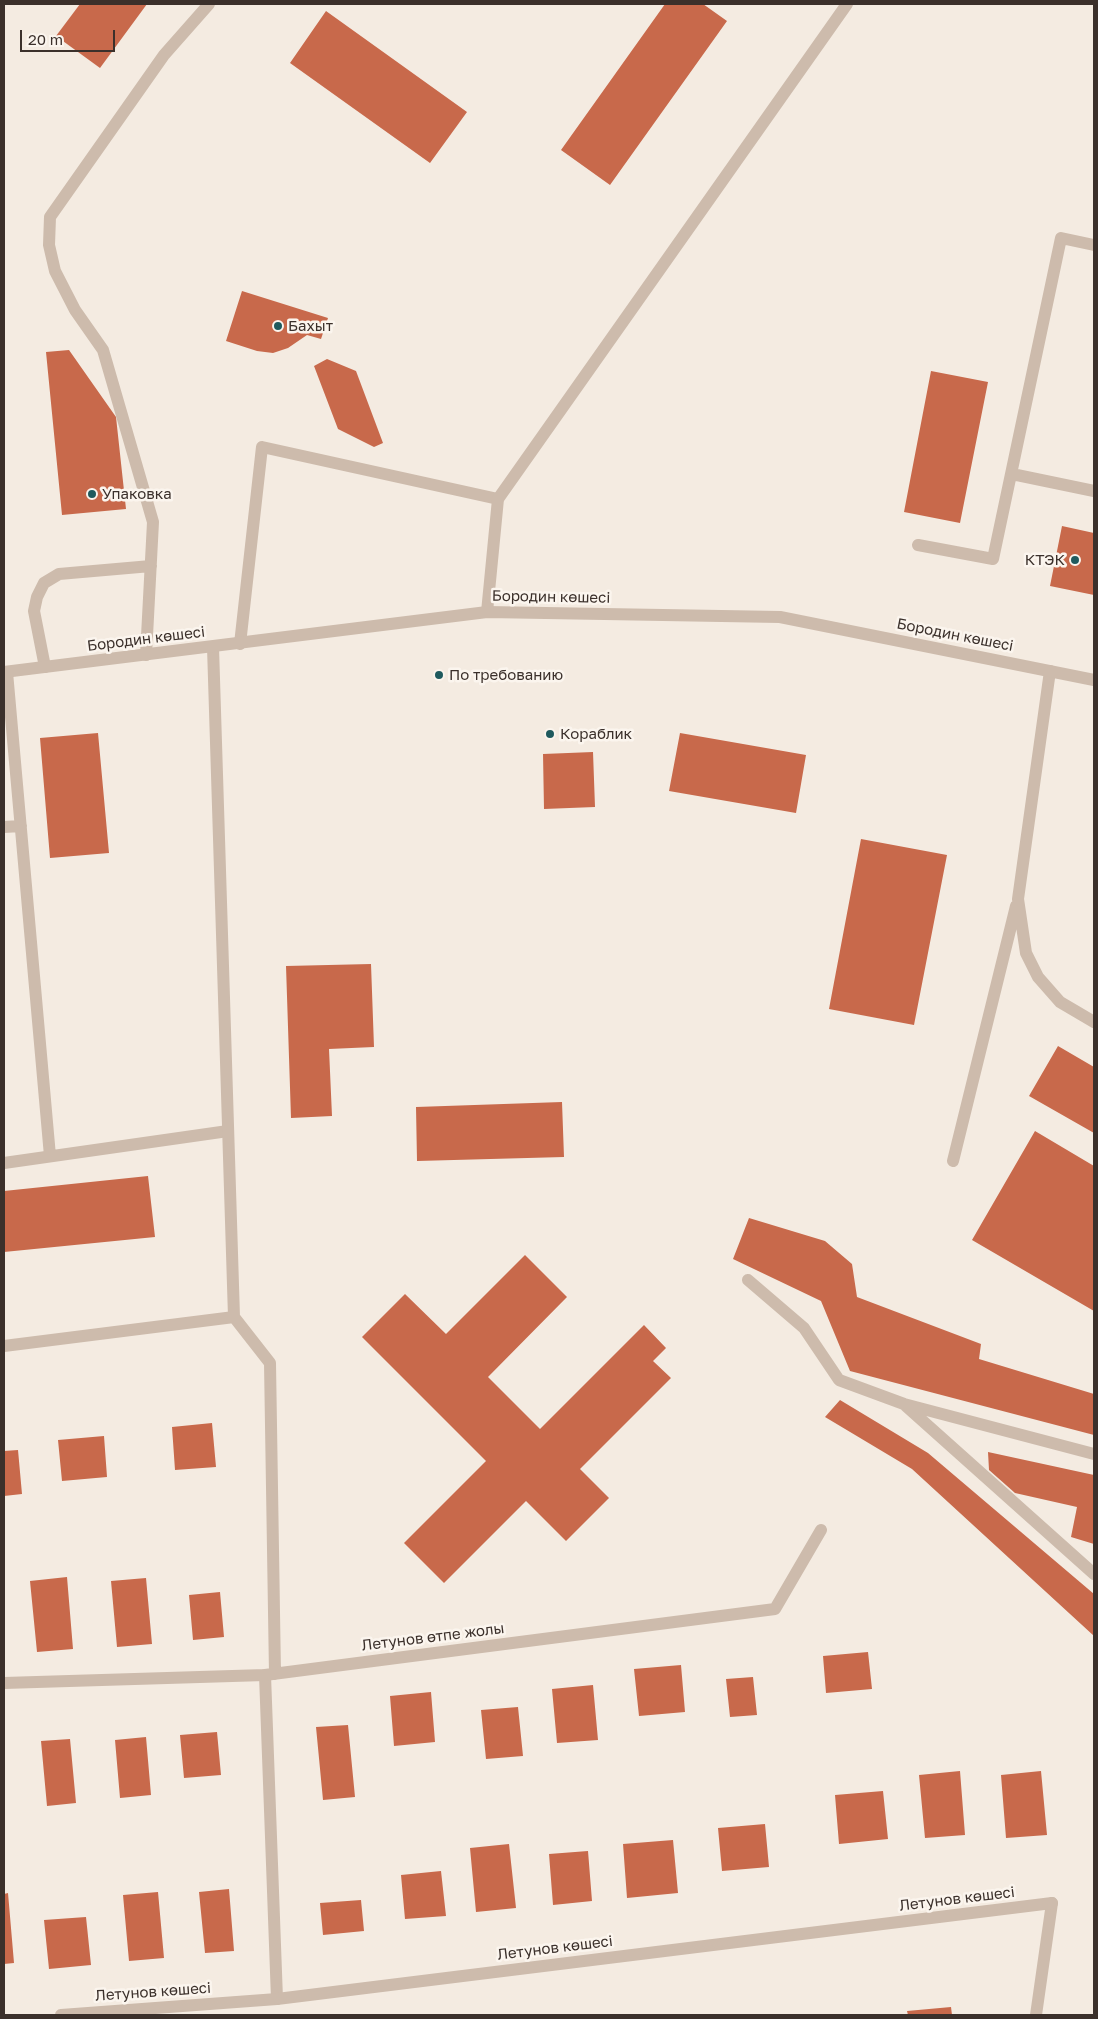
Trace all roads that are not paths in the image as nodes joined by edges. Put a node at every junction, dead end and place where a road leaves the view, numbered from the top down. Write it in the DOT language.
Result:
graph roads {
  1 [pos="208,4"];
  2 [pos="847,4"];
  3 [pos="1094,245"];
  4 [pos="1012,474"];
  5 [pos="1094,490"];
  6 [pos="498,499"];
  7 [pos="918,545"];
  8 [pos="151,566"];
  9 [pos="487,612"];
  10 [pos="240,644"];
  11 [pos="213,647"];
  12 [pos="146,655"];
  13 [pos="45,668"];
  14 [pos="1050,671"];
  15 [pos="6,672"];
  16 [pos="1094,680"];
  17 [pos="21,826"];
  18 [pos="4,827"];
  19 [pos="1018,899"];
  20 [pos="1094,1022"];
  21 [pos="228,1131"];
  22 [pos="50,1156"];
  23 [pos="953,1161"];
  24 [pos="4,1163"];
  25 [pos="748,1280"];
  26 [pos="234,1317"];
  27 [pos="4,1346"];
  28 [pos="904,1404"];
  29 [pos="1094,1454"];
  30 [pos="821,1530"];
  31 [pos="1094,1574"];
  32 [pos="270,1675"];
  33 [pos="4,1683"];
  34 [pos="277,1999"];
  35 [pos="152,2012"];
  36 [pos="61,2015"];
  37 [pos="1036,2015"];
  1 -- 8 [label="street"];
  2 -- 6 [label="street"];
  3 -- 4 [label="street"];
  4 -- 5 [label="street"];
  4 -- 7 [label="street"];
  6 -- 9 [label="street"];
  6 -- 10 [label="street"];
  8 -- 12 [label="street"];
  8 -- 13 [label="street"];
  9 -- 10 [label="street, Бородин көшесі"];
  9 -- 14 [label="street, Бородин көшесі"];
  10 -- 11 [label="street, Бородин көшесі"];
  11 -- 12 [label="street, Бородин көшесі"];
  11 -- 21 [label="street"];
  12 -- 13 [label="street, Бородин көшесі"];
  13 -- 15 [label="street, Бородин көшесі"];
  14 -- 16 [label="street, Бородин көшесі"];
  14 -- 19 [label="street"];
  15 -- 17 [label="street"];
  17 -- 18 [label="street"];
  17 -- 22 [label="street"];
  19 -- 20 [label="street"];
  19 -- 23 [label="street"];
  21 -- 22 [label="street"];
  21 -- 26 [label="street"];
  22 -- 24 [label="street"];
  25 -- 28 [label="street"];
  26 -- 27 [label="street"];
  26 -- 32 [label="street"];
  28 -- 29 [label="street"];
  28 -- 31 [label="street"];
  30 -- 32 [label="street, Летунов өтпе жолы"];
  32 -- 33 [label="street, Летунов өтпе жолы"];
  32 -- 34 [label="street"];
  34 -- 35 [label="street, Летунов көшесі"];
  34 -- 37 [label="street, Летунов көшесі"];
  35 -- 36 [label="street, Летунов көшесі"];
}
